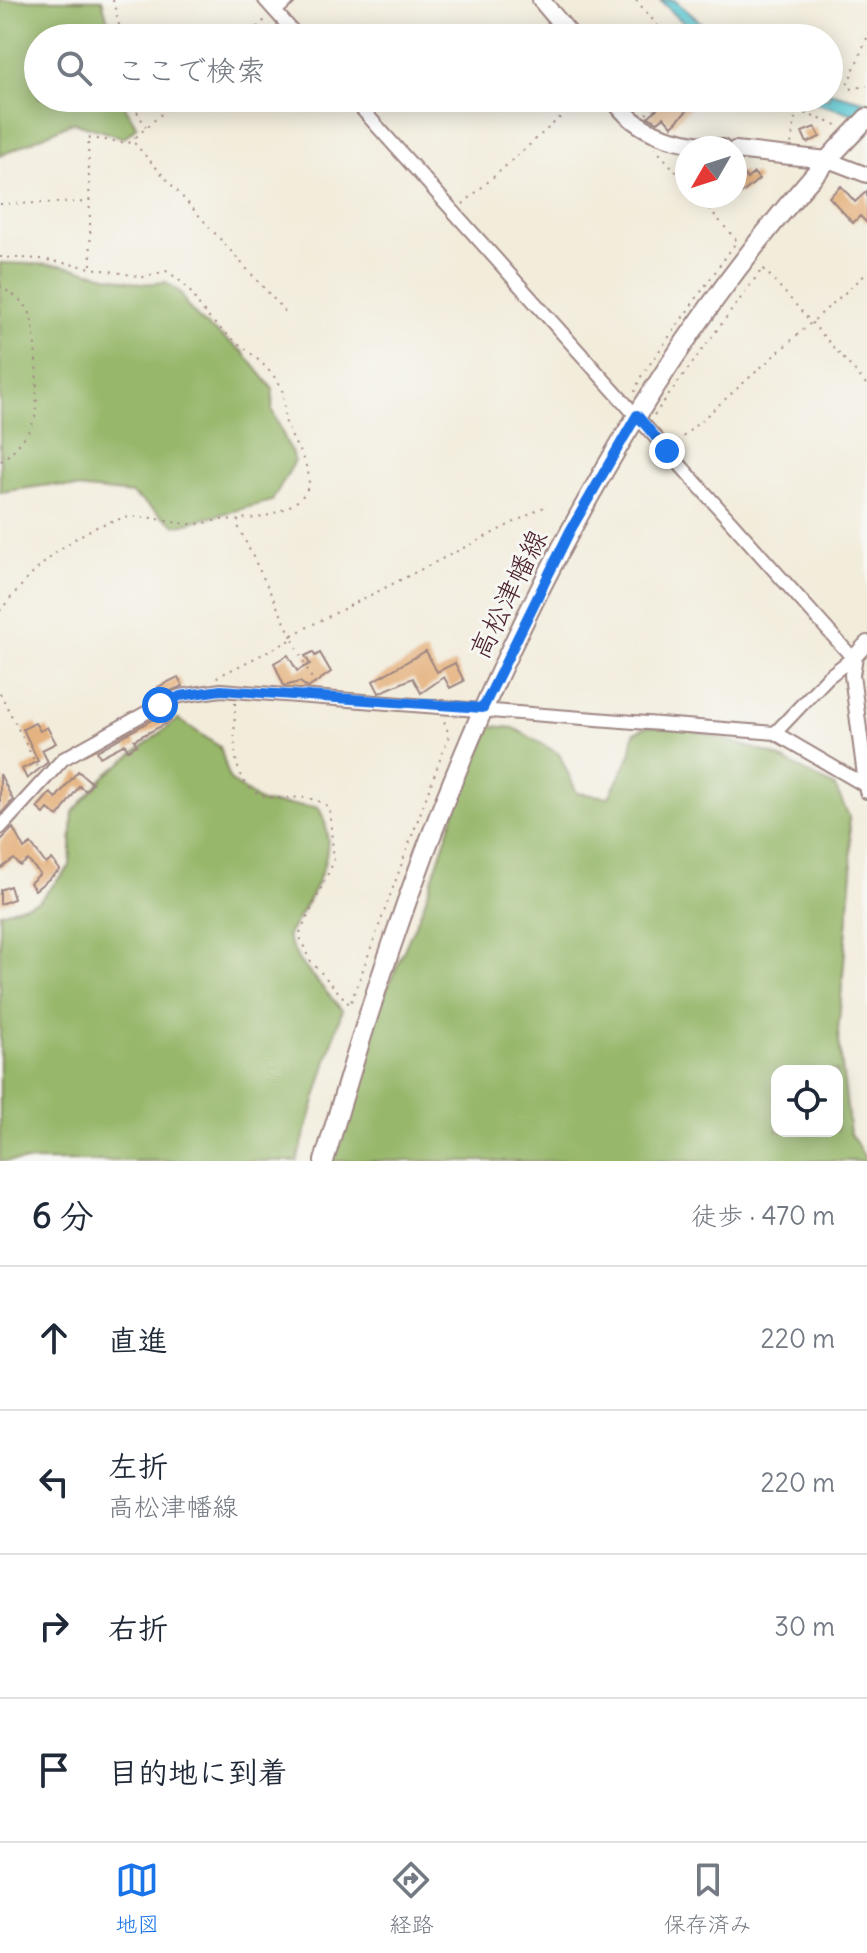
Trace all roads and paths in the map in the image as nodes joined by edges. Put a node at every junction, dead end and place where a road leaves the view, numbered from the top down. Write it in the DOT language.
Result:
graph roads {
  1 [pos="113,0"];
  2 [pos="265,0"];
  3 [pos="288,0"];
  4 [pos="541,0"];
  5 [pos="636,0"];
  6 [pos="275,11"];
  7 [pos="119,24"];
  8 [pos="261,24"];
  9 [pos="287,24"];
  10 [pos="561,24"];
  11 [pos="656,24"];
  12 [pos="867,38"];
  13 [pos="867,86"];
  14 [pos="137,112"];
  15 [pos="164,112"];
  16 [pos="365,112"];
  17 [pos="566,112"];
  18 [pos="626,112"];
  19 [pos="648,112"];
  20 [pos="796,112"];
  21 [pos="799,112"];
  22 [pos="867,118"];
  23 [pos="636,123"];
  24 [pos="146,128"];
  25 [pos="653,134"];
  26 [pos="852,134"];
  27 [pos="136,137"];
  28 [pos="675,138"];
  29 [pos="747,151"];
  30 [pos="787,156"];
  31 [pos="828,160"];
  32 [pos="675,171"];
  33 [pos="867,175"];
  34 [pos="89,202"];
  35 [pos="0,204"];
  36 [pos="708,208"];
  37 [pos="454,212"];
  38 [pos="0,257"];
  39 [pos="91,266"];
  40 [pos="867,273"];
  41 [pos="0,286"];
  42 [pos="289,316"];
  43 [pos="811,322"];
  44 [pos="867,385"];
  45 [pos="637,415"];
  46 [pos="667,451"];
  47 [pos="0,462"];
  48 [pos="544,507"];
  49 [pos="238,521"];
  50 [pos="0,611"];
  51 [pos="292,638"];
  52 [pos="867,643"];
  53 [pos="853,656"];
  54 [pos="208,682"];
  55 [pos="235,691"];
  56 [pos="0,693"];
  57 [pos="321,697"];
  58 [pos="440,705"];
  59 [pos="483,708"];
  60 [pos="775,733"];
  61 [pos="44,780"];
  62 [pos="866,788"];
  63 [pos="0,828"];
  64 [pos="324,1161"];
  1 -- 7 [label="path"];
  2 -- 6 [label="street"];
  3 -- 6 [label="street"];
  4 -- 10 [label="main road"];
  5 -- 11 [label="path"];
  6 -- 8 [label="path"];
  6 -- 9 [label="street"];
  12 -- 13 [label="path"];
  14 -- 24 [label="path"];
  15 -- 24 [label="path"];
  16 -- 37 [label="street"];
  17 -- 37 [label="path"];
  18 -- 23 [label="main road"];
  19 -- 23 [label="path"];
  20 -- 30 [label="path"];
  21 -- 26 [label="path"];
  22 -- 26 [label="main road, 高松津幡線"];
  23 -- 25 [label="main road"];
  24 -- 27 [label="path"];
  25 -- 28 [label="main road"];
  25 -- 32 [label="path"];
  26 -- 31 [label="main road, 高松津幡線"];
  27 -- 34 [label="path"];
  27 -- 42 [label="path"];
  29 -- 30 [label="main road"];
  30 -- 31 [label="main road"];
  31 -- 33 [label="street"];
  31 -- 45 [label="main road, 高松津幡線"];
  34 -- 35 [label="path"];
  34 -- 39 [label="path"];
  36 -- 45 [label="path"];
  37 -- 45 [label="street"];
  38 -- 39 [label="path"];
  39 -- 49 [label="path"];
  40 -- 43 [label="path"];
  41 -- 47 [label="path"];
  43 -- 44 [label="path"];
  43 -- 45 [label="path"];
  43 -- 46 [label="path"];
  45 -- 46 [label="street"];
  45 -- 59 [label="main road, 高松津幡線"];
  46 -- 53 [label="street"];
  48 -- 51 [label="path"];
  49 -- 50 [label="path"];
  49 -- 51 [label="path"];
  51 -- 54 [label="path"];
  51 -- 57 [label="path"];
  52 -- 53 [label="street"];
  53 -- 60 [label="street"];
  53 -- 62 [label="street"];
  55 -- 57 [label="street"];
  55 -- 58 [label="path"];
  55 -- 61 [label="street"];
  56 -- 61 [label="path"];
  57 -- 58 [label="street"];
  58 -- 59 [label="street"];
  59 -- 60 [label="street"];
  59 -- 64 [label="main road, 高松津幡線"];
  60 -- 62 [label="street"];
  61 -- 63 [label="street"];
}
